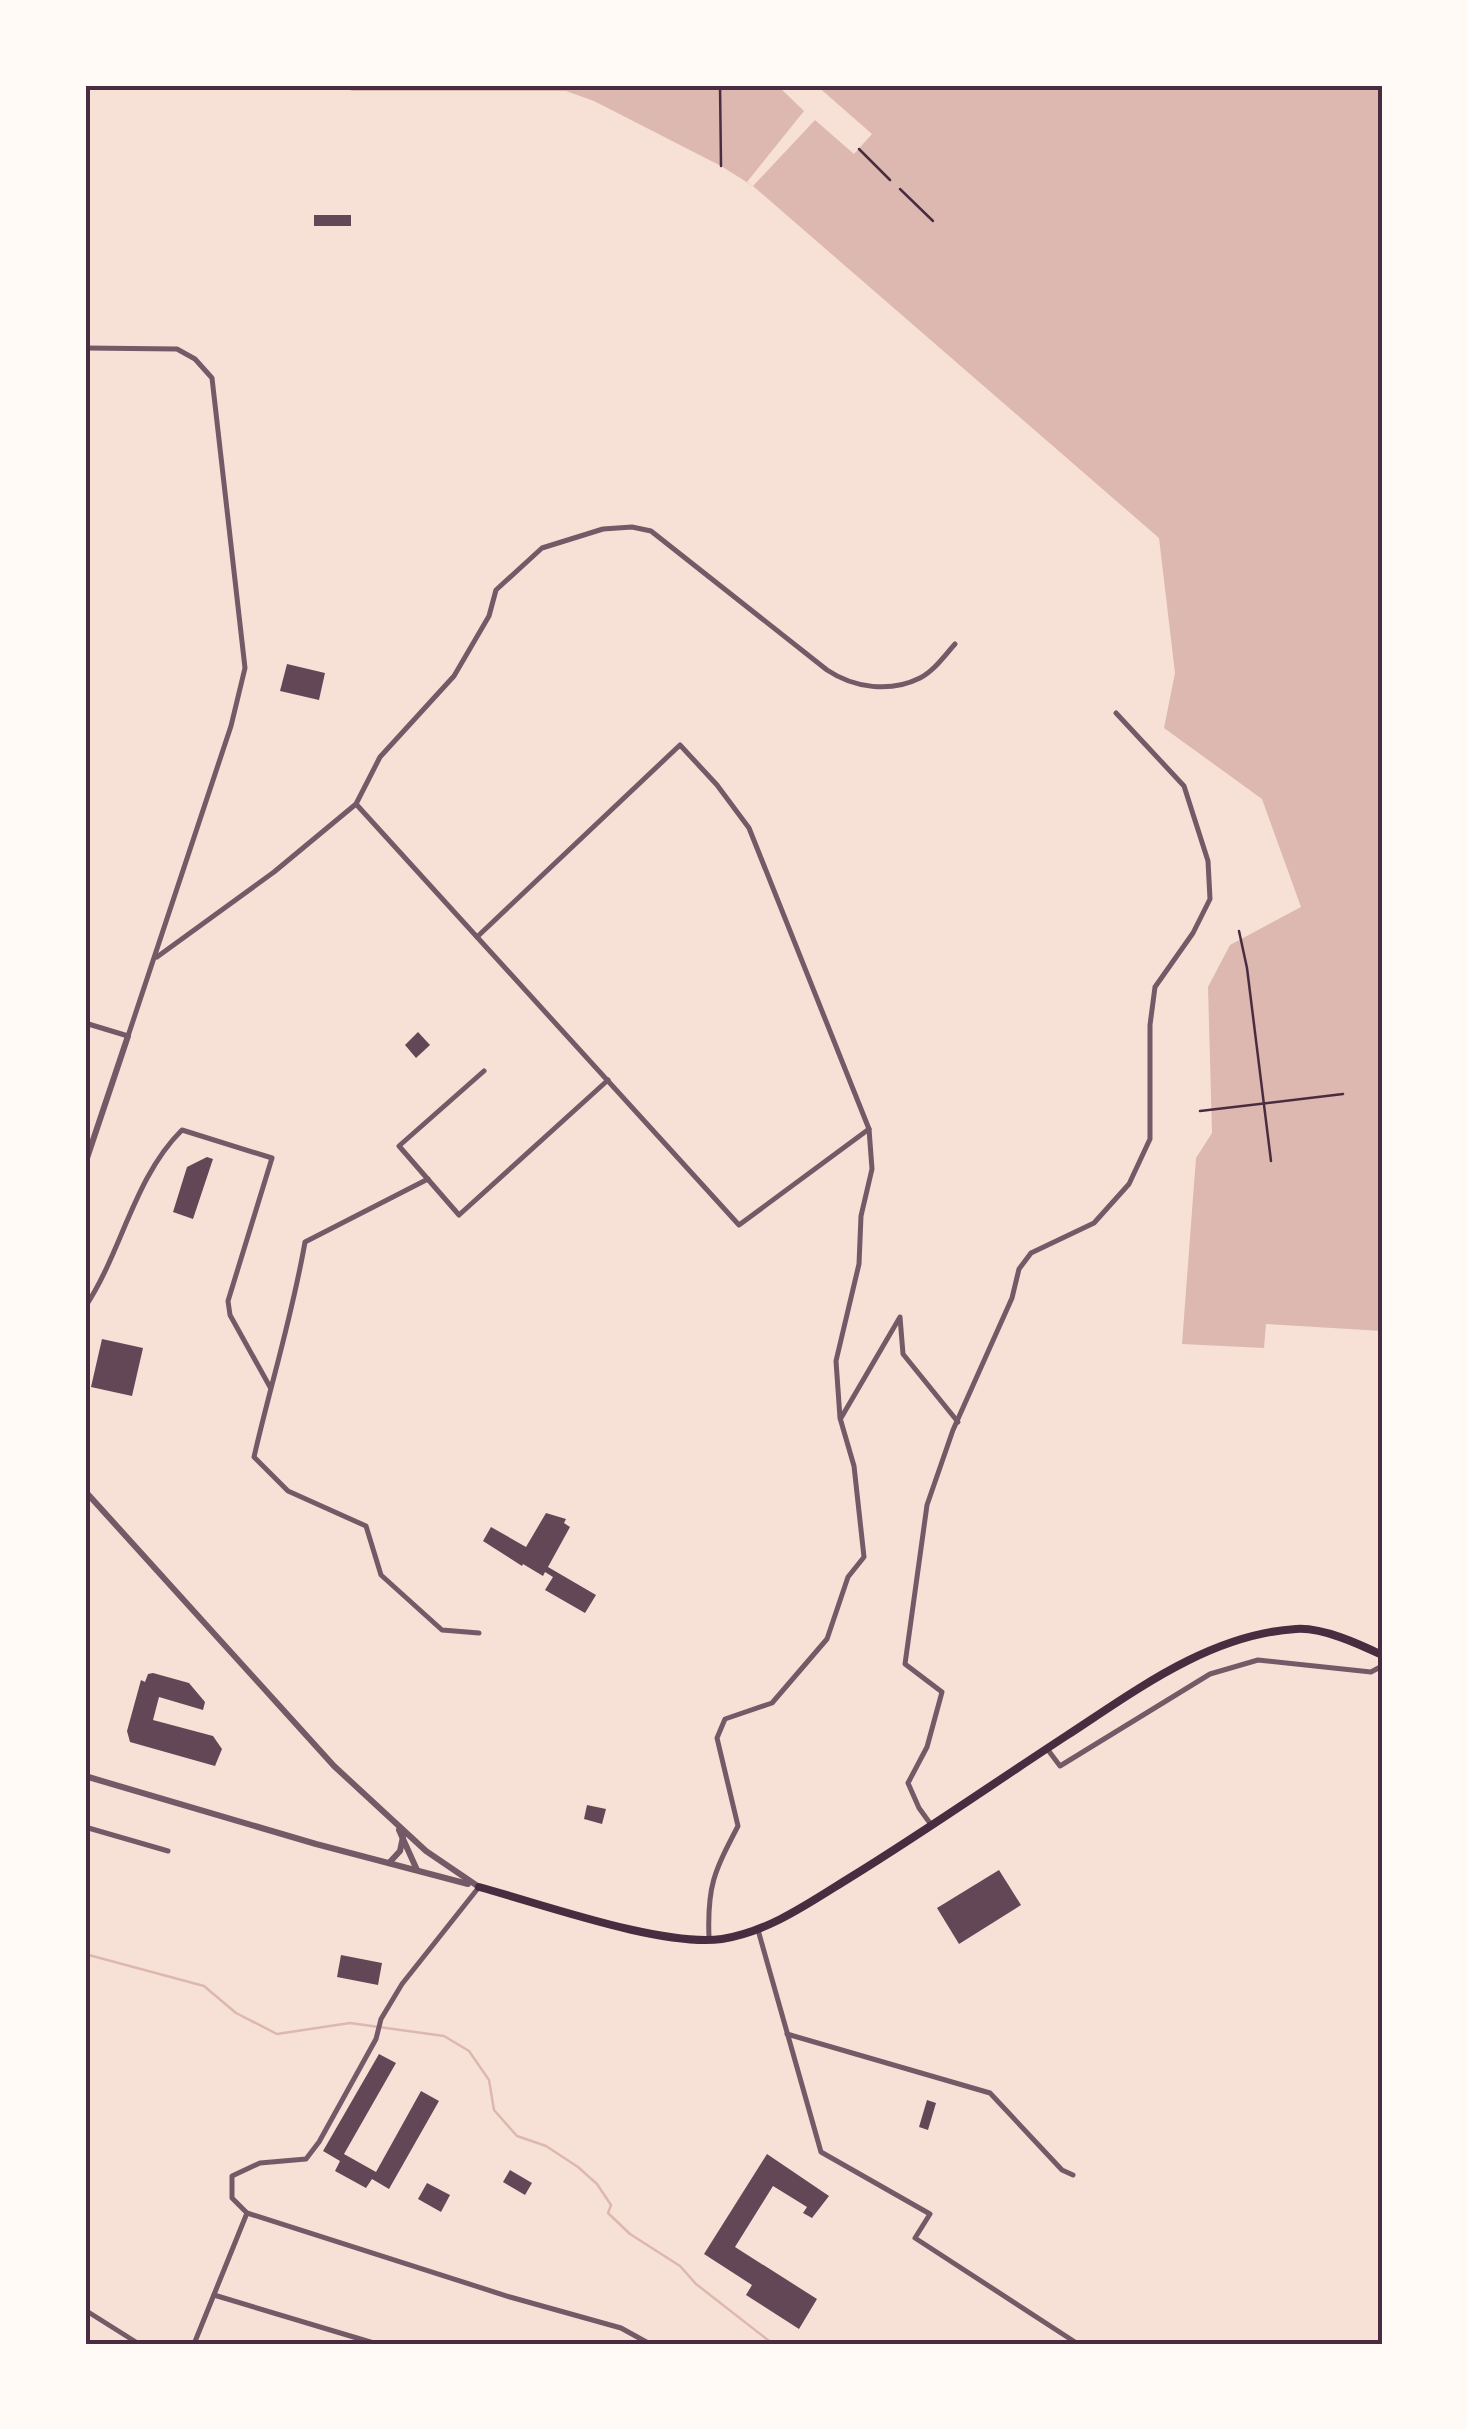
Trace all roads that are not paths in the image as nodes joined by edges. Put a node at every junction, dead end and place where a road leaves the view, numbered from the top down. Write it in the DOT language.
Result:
graph roads {
  1 [pos="85,348"];
  2 [pos="955,644"];
  3 [pos="1116,713"];
  4 [pos="356,804"];
  5 [pos="477,937"];
  6 [pos="156,957"];
  7 [pos="85,1022"];
  8 [pos="128,1036"];
  9 [pos="484,1071"];
  10 [pos="608,1080"];
  11 [pos="869,1128"];
  12 [pos="85,1164"];
  13 [pos="428,1179"];
  14 [pos="85,1307"];
  15 [pos="270,1387"];
  16 [pos="840,1418"];
  17 [pos="958,1422"];
  18 [pos="85,1491"];
  19 [pos="479,1633"];
  20 [pos="1382,1655"];
  21 [pos="1382,1666"];
  22 [pos="1046,1748"];
  23 [pos="85,1776"];
  24 [pos="394,1822"];
  25 [pos="932,1826"];
  26 [pos="85,1827"];
  27 [pos="403,1836"];
  28 [pos="168,1851"];
  29 [pos="426,1851"];
  30 [pos="389,1863"];
  31 [pos="417,1870"];
  32 [pos="428,1873"];
  33 [pos="479,1888"];
  34 [pos="758,1930"];
  35 [pos="708,1938"];
  36 [pos="787,2034"];
  37 [pos="1072,2175"];
  38 [pos="247,2213"];
  39 [pos="214,2295"];
  40 [pos="85,2310"];
  41 [pos="139,2344"];
  42 [pos="194,2344"];
  43 [pos="377,2344"];
  44 [pos="650,2344"];
  45 [pos="1078,2344"];
  1 -- 6 [label="street"];
  2 -- 4 [label="street"];
  3 -- 17 [label="street"];
  4 -- 5 [label="street"];
  4 -- 6 [label="street"];
  5 -- 10 [label="street"];
  5 -- 11 [label="street"];
  6 -- 8 [label="street"];
  7 -- 8 [label="street"];
  8 -- 12 [label="street"];
  9 -- 13 [label="street"];
  10 -- 11 [label="street"];
  10 -- 13 [label="street"];
  11 -- 16 [label="street"];
  13 -- 15 [label="street"];
  14 -- 15 [label="street"];
  15 -- 19 [label="street"];
  16 -- 17 [label="street"];
  16 -- 35 [label="street"];
  17 -- 25 [label="street"];
  18 -- 24 [label="street"];
  20 -- 22 [label="main road"];
  21 -- 22 [label="street"];
  22 -- 25 [label="main road"];
  23 -- 30 [label="street"];
  24 -- 27 [label="street"];
  24 -- 29 [label="street"];
  25 -- 34 [label="main road"];
  26 -- 28 [label="street"];
  27 -- 30 [label="street"];
  27 -- 31 [label="street"];
  29 -- 32 [label="street"];
  29 -- 33 [label="street"];
  30 -- 31 [label="street"];
  31 -- 32 [label="street"];
  32 -- 33 [label="street"];
  33 -- 35 [label="main road"];
  33 -- 38 [label="street"];
  34 -- 35 [label="main road"];
  34 -- 36 [label="street"];
  36 -- 37 [label="street"];
  36 -- 45 [label="street"];
  38 -- 39 [label="street"];
  38 -- 44 [label="street"];
  39 -- 42 [label="street"];
  39 -- 43 [label="street"];
  40 -- 41 [label="street"];
}
